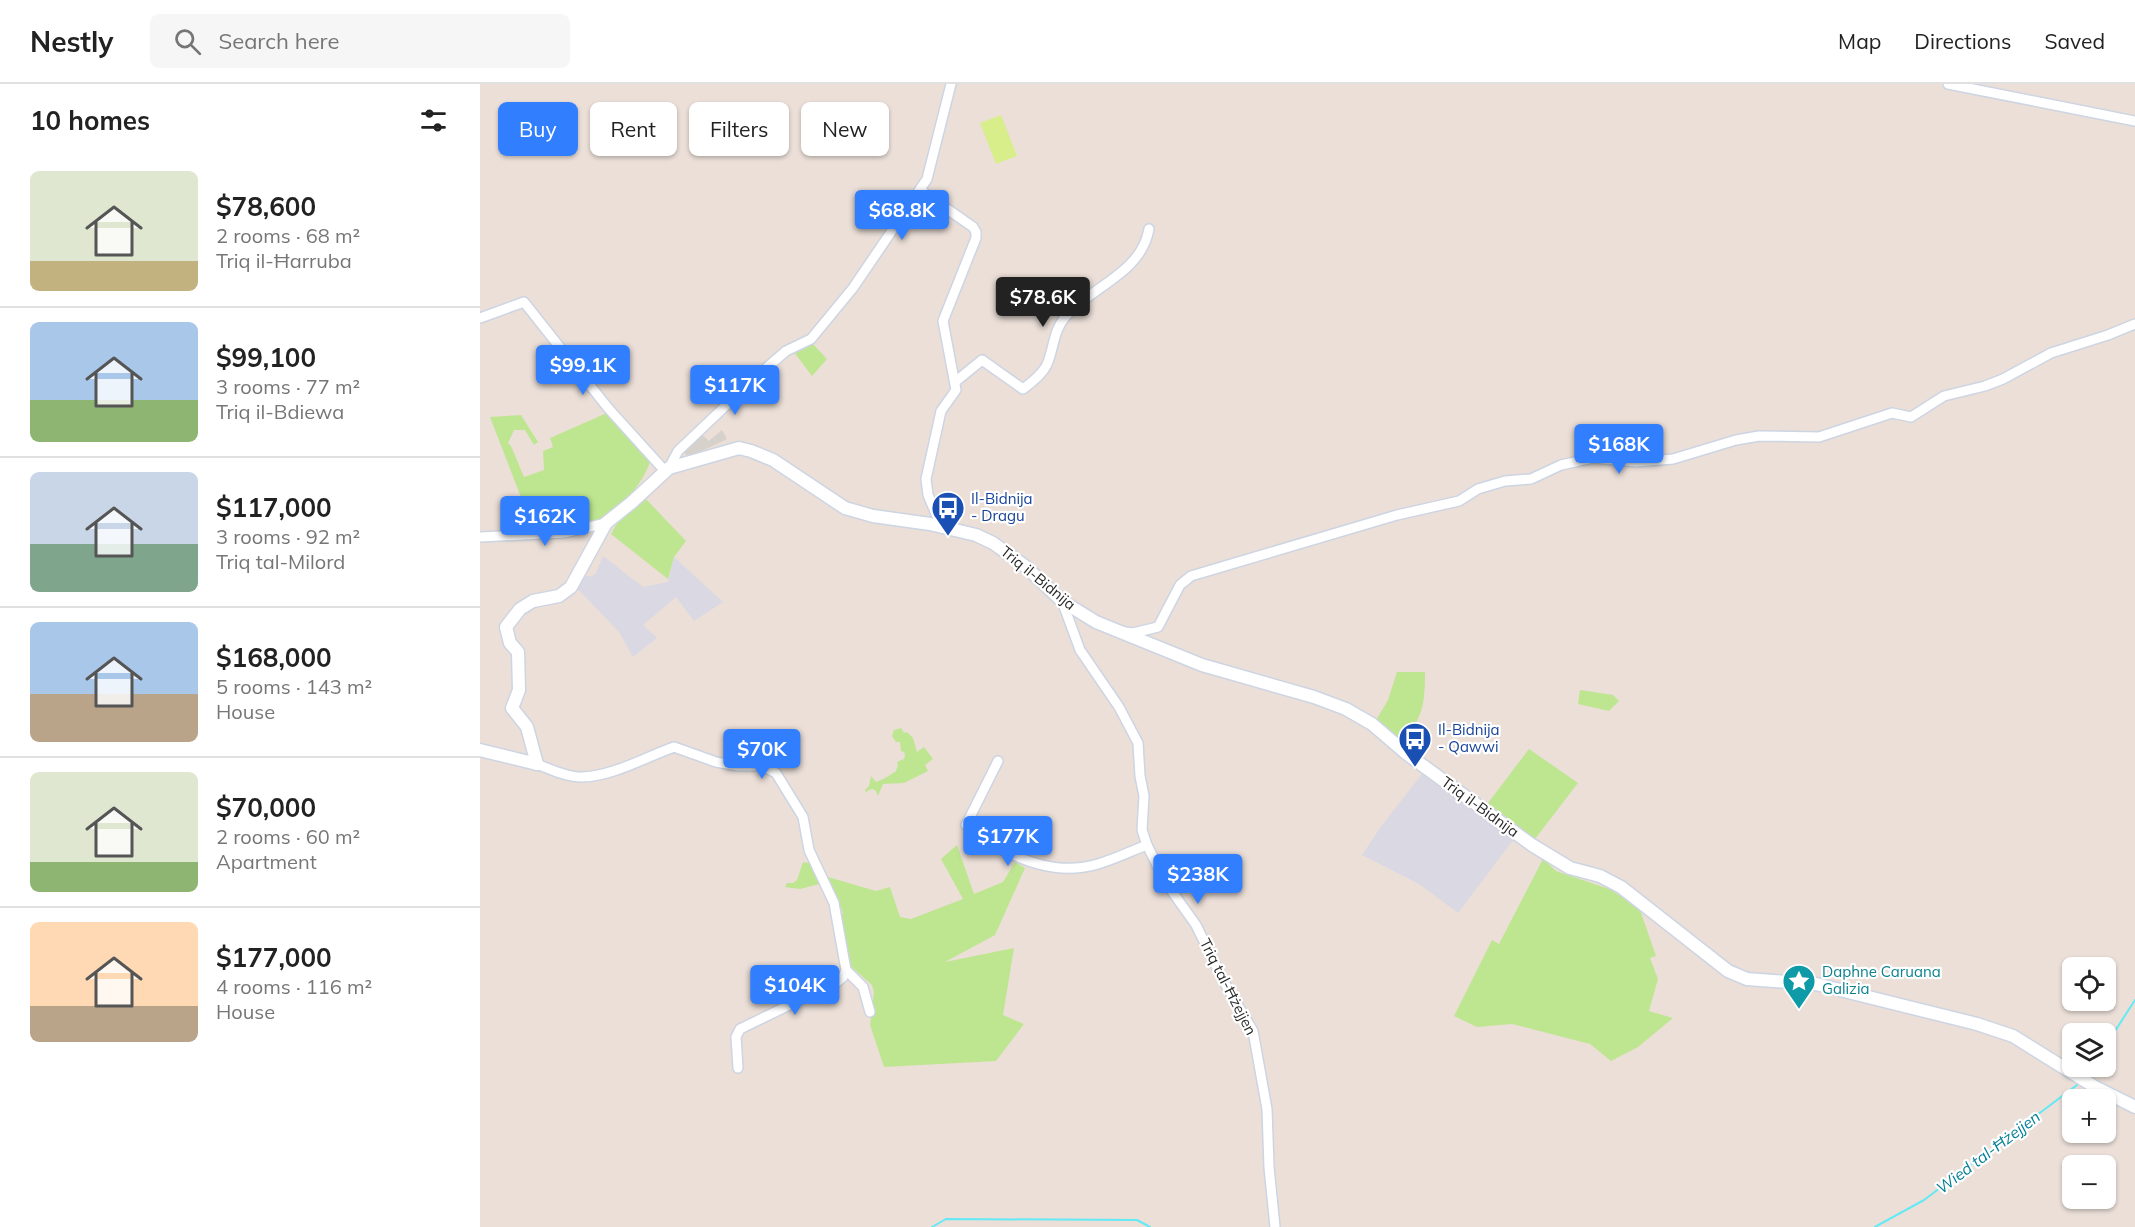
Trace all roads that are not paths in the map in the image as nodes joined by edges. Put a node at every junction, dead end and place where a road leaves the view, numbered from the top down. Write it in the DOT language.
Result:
graph roads {
  1 [pos="951,84"];
  2 [pos="1948,84"];
  3 [pos="2135,121"];
  4 [pos="920,190"];
  5 [pos="1149,229"];
  6 [pos="480,318"];
  7 [pos="2135,324"];
  8 [pos="955,382"];
  9 [pos="667,470"];
  10 [pos="606,524"];
  11 [pos="942,528"];
  12 [pos="480,537"];
  13 [pos="1062,601"];
  14 [pos="1120,632"];
  15 [pos="480,750"];
  16 [pos="998,761"];
  17 [pos="537,764"];
  18 [pos="1147,844"];
  19 [pos="846,969"];
  20 [pos="870,1012"];
  21 [pos="738,1068"];
  22 [pos="2135,1107"];
  23 [pos="1275,1227"];
  1 -- 4 [label="street"];
  2 -- 3 [label="street"];
  4 -- 8 [label="street"];
  4 -- 9 [label="street"];
  5 -- 8 [label="street"];
  6 -- 9 [label="street"];
  7 -- 14 [label="street"];
  8 -- 11 [label="street"];
  9 -- 10 [label="street"];
  9 -- 11 [label="street, Triq il-Bidnija"];
  10 -- 12 [label="street"];
  10 -- 17 [label="street"];
  11 -- 13 [label="street, Triq il-Bidnija"];
  13 -- 14 [label="street, Triq il-Bidnija"];
  13 -- 18 [label="street, Triq tal-Ħżejjen"];
  14 -- 22 [label="street, Triq il-Bidnija"];
  15 -- 17 [label="street"];
  16 -- 18 [label="street"];
  17 -- 19 [label="street"];
  18 -- 23 [label="street, Triq tal-Ħżejjen"];
  19 -- 20 [label="street"];
  19 -- 21 [label="street"];
}
